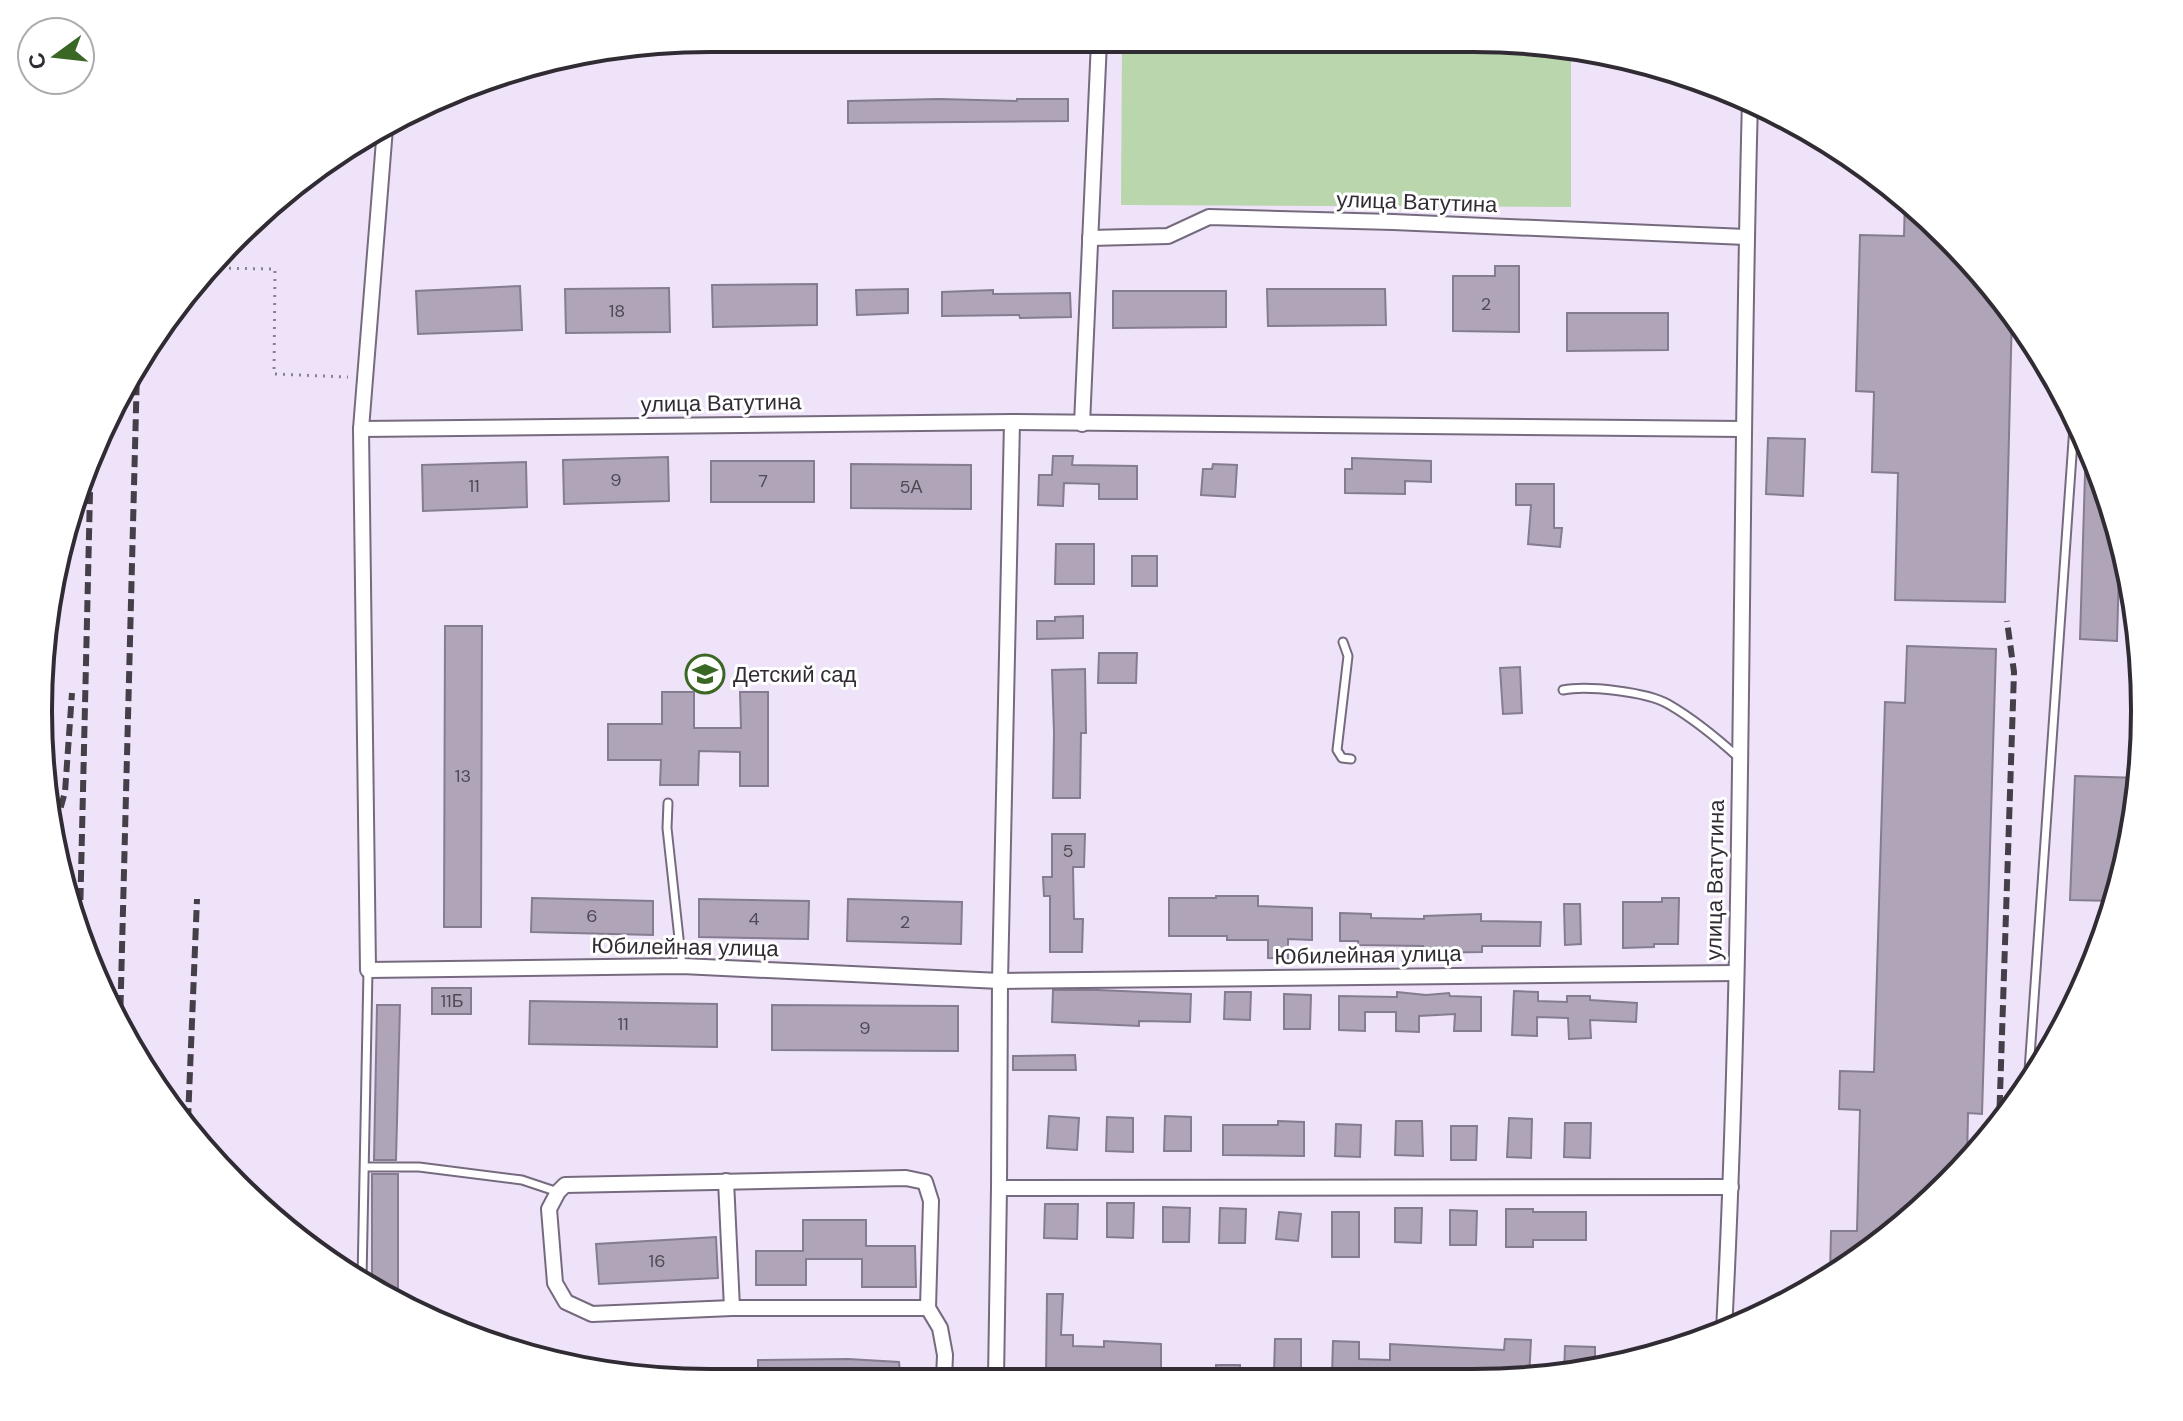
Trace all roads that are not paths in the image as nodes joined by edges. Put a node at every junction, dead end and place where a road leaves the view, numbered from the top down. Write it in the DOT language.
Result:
graph roads {
  1 [pos="1098,52"];
  2 [pos="1750,114"];
  3 [pos="384,138"];
  4 [pos="1746,237"];
  5 [pos="1090,238"];
  6 [pos="1012,422"];
  7 [pos="1082,424"];
  8 [pos="361,429"];
  9 [pos="1743,429"];
  10 [pos="2073,441"];
  11 [pos="1343,642"];
  12 [pos="1563,690"];
  13 [pos="1739,758"];
  14 [pos="1351,759"];
  15 [pos="668,803"];
  16 [pos="682,966"];
  17 [pos="368,970"];
  18 [pos="1736,973"];
  19 [pos="1000,981"];
  20 [pos="2030,1061"];
  21 [pos="365,1167"];
  22 [pos="726,1181"];
  23 [pos="1731,1187"];
  24 [pos="999,1188"];
  25 [pos="558,1192"];
  26 [pos="362,1269"];
  27 [pos="732,1308"];
  28 [pos="928,1308"];
  29 [pos="1725,1319"];
  30 [pos="944,1369"];
  31 [pos="996,1369"];
  1 -- 5 [label="street"];
  2 -- 4 [label="street, улица Ватутина"];
  3 -- 8 [label="street"];
  4 -- 5 [label="street, улица Ватутина"];
  4 -- 9 [label="street, улица Ватутина"];
  5 -- 7 [label="street"];
  6 -- 7 [label="street, улица Ватутина"];
  6 -- 8 [label="street, улица Ватутина"];
  6 -- 19 [label="street"];
  7 -- 9 [label="street, улица Ватутина"];
  8 -- 17 [label="street"];
  9 -- 13 [label="street, улица Ватутина"];
  10 -- 20 [label="lane"];
  11 -- 14 [label="lane"];
  12 -- 13 [label="lane"];
  13 -- 18 [label="street, улица Ватутина"];
  15 -- 16 [label="lane"];
  16 -- 17 [label="street, Юбилейная улица"];
  16 -- 19 [label="street, Юбилейная улица"];
  17 -- 21 [label="lane"];
  18 -- 19 [label="street, Юбилейная улица"];
  18 -- 23 [label="street, улица Ватутина"];
  19 -- 24 [label="street"];
  21 -- 25 [label="lane"];
  21 -- 26 [label="lane"];
  22 -- 25 [label="street"];
  22 -- 27 [label="street"];
  22 -- 28 [label="street"];
  23 -- 24 [label="street"];
  23 -- 29 [label="street, улица Ватутина"];
  24 -- 31 [label="street"];
  25 -- 27 [label="street"];
  27 -- 28 [label="street"];
  28 -- 30 [label="street"];
}
